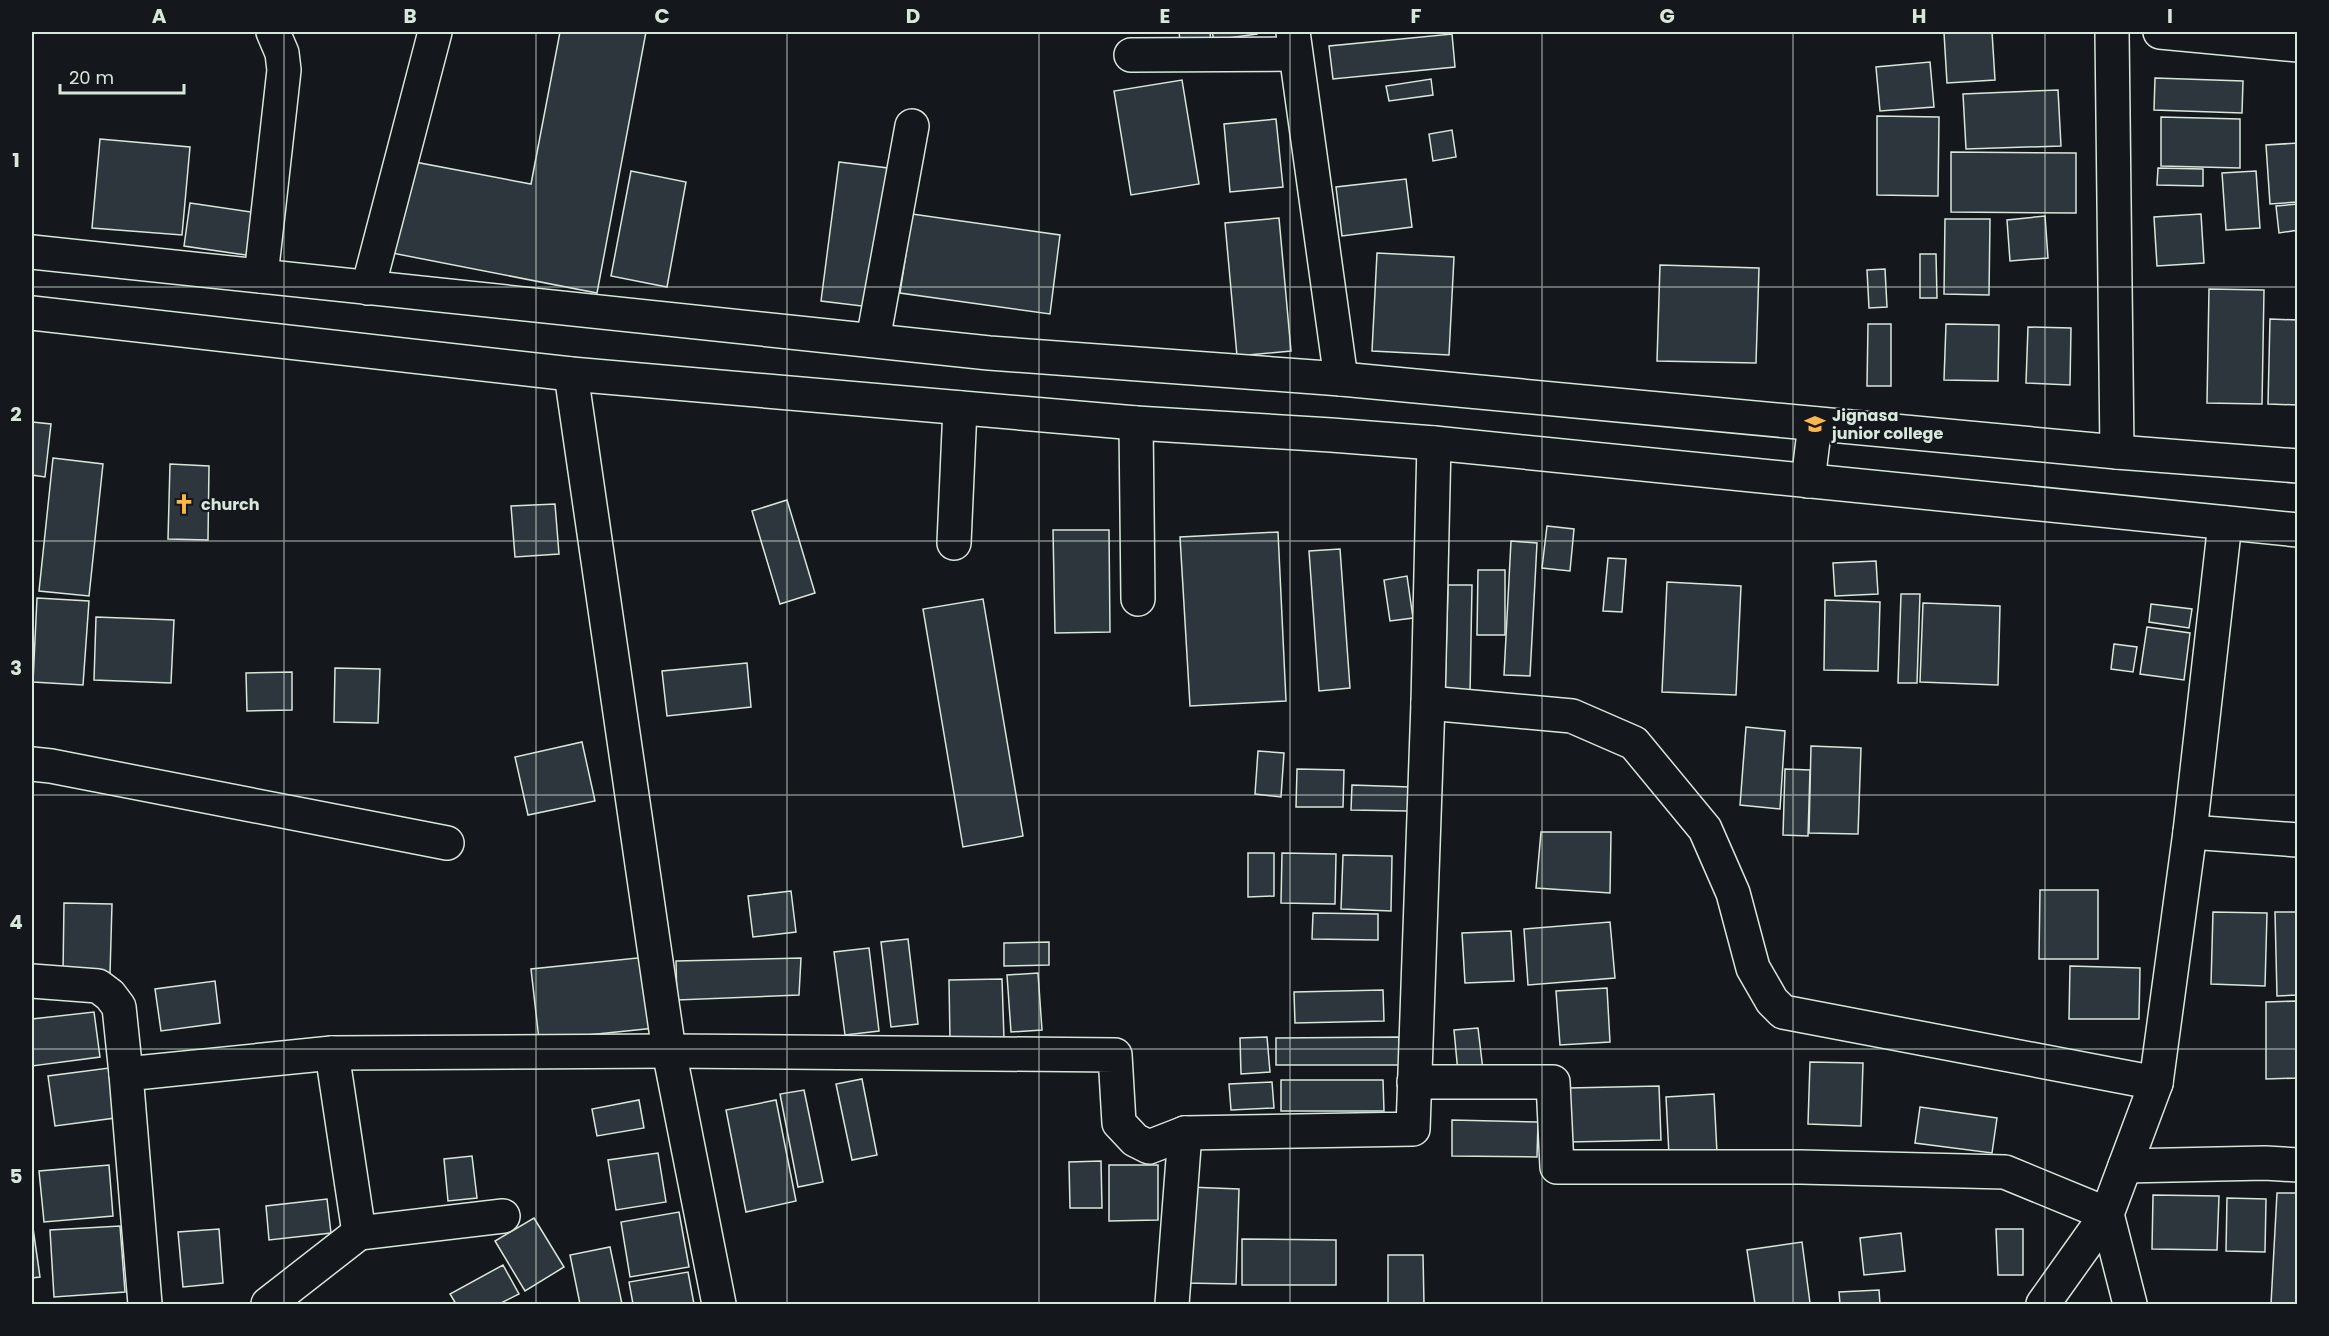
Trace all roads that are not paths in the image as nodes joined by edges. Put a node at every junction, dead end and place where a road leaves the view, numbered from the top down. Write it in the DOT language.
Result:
graph roads {
  1 [pos="273,32"];
  2 [pos="435,32"];
  3 [pos="2112,32"];
  4 [pos="2160,32"];
  5 [pos="1294,43"];
  6 [pos="2298,45"];
  7 [pos="1131,55"];
  8 [pos="912,126"];
  9 [pos="32,252"];
  10 [pos="261,276"];
  11 [pos="368,288"];
  12 [pos="32,313"];
  13 [pos="873,340"];
  14 [pos="571,374"];
  15 [pos="1341,379"];
  16 [pos="960,408"];
  17 [pos="1136,423"];
  18 [pos="1815,424"];
  19 [pos="1434,443"];
  20 [pos="2117,452"];
  21 [pos="2298,466"];
  22 [pos="1808,481"];
  23 [pos="2225,523"];
  24 [pos="2298,530"];
  25 [pos="954,543"];
  26 [pos="1138,599"];
  27 [pos="1428,704"];
  28 [pos="32,764"];
  29 [pos="2190,832"];
  30 [pos="2298,840"];
  31 [pos="447,843"];
  32 [pos="32,981"];
  33 [pos="669,1051"];
  34 [pos="332,1053"];
  35 [pos="126,1074"];
  36 [pos="1414,1082"];
  37 [pos="2156,1083"];
  38 [pos="1185,1133"];
  39 [pos="2298,1165"];
  40 [pos="2125,1166"];
  41 [pos="2107,1214"];
  42 [pos="503,1216"];
  43 [pos="359,1233"];
  44 [pos="145,1305"];
  45 [pos="268,1305"];
  46 [pos="719,1305"];
  47 [pos="1172,1305"];
  48 [pos="2043,1305"];
  49 [pos="2130,1305"];
  1 -- 10 [label="main road"];
  2 -- 11 [label="main road"];
  3 -- 20 [label="main road"];
  4 -- 6 [label="main road"];
  5 -- 7 [label="main road"];
  5 -- 15 [label="main road"];
  8 -- 13 [label="main road"];
  9 -- 10 [label="main road"];
  10 -- 11 [label="main road"];
  11 -- 13 [label="main road"];
  12 -- 14 [label="main road"];
  13 -- 15 [label="main road"];
  14 -- 16 [label="main road"];
  14 -- 33 [label="main road"];
  15 -- 18 [label="main road"];
  16 -- 17 [label="main road"];
  16 -- 25 [label="main road"];
  17 -- 19 [label="main road"];
  17 -- 26 [label="main road"];
  18 -- 20 [label="main road"];
  18 -- 22 [label="main road"];
  19 -- 22 [label="main road"];
  19 -- 27 [label="main road"];
  20 -- 21 [label="main road"];
  22 -- 23 [label="main road"];
  23 -- 24 [label="main road"];
  23 -- 29 [label="main road"];
  27 -- 36 [label="main road"];
  27 -- 37 [label="main road"];
  28 -- 31 [label="main road"];
  29 -- 30 [label="main road"];
  29 -- 37 [label="main road"];
  32 -- 35 [label="main road"];
  33 -- 34 [label="main road"];
  33 -- 38 [label="main road"];
  33 -- 46 [label="main road"];
  34 -- 35 [label="main road"];
  34 -- 43 [label="main road"];
  35 -- 44 [label="main road"];
  36 -- 38 [label="main road"];
  36 -- 41 [label="main road"];
  37 -- 40 [label="main road"];
  38 -- 47 [label="main road"];
  39 -- 40 [label="main road"];
  40 -- 41 [label="main road"];
  41 -- 48 [label="main road"];
  41 -- 49 [label="main road"];
  42 -- 43 [label="main road"];
  43 -- 45 [label="main road"];
}
